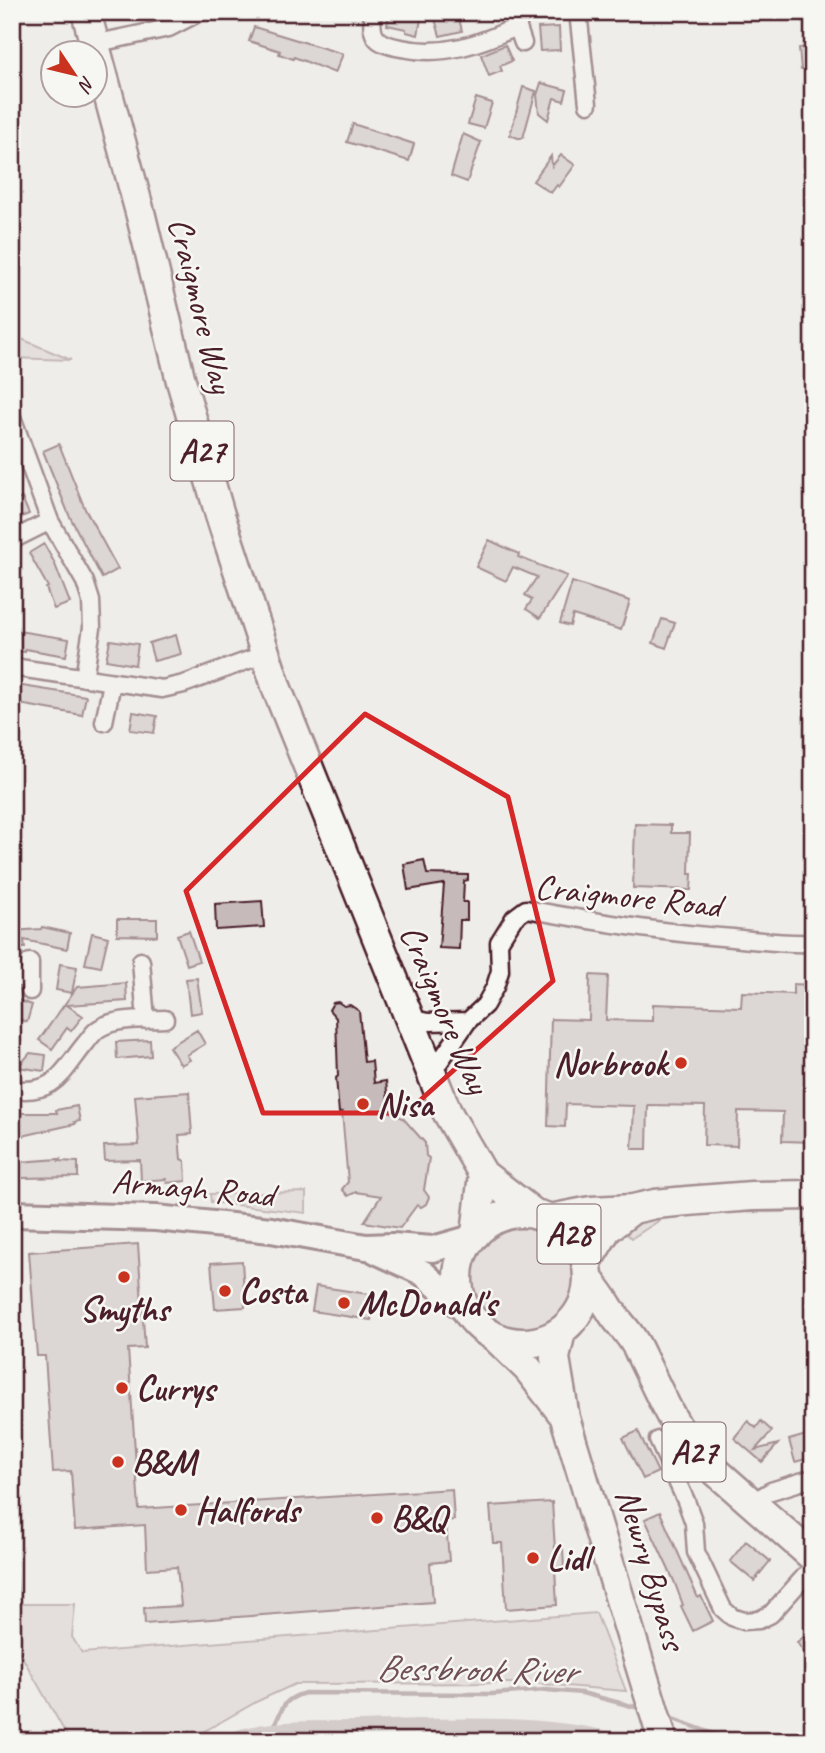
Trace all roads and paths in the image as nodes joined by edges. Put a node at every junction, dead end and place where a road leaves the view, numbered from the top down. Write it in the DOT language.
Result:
graph roads {
  1 [pos="86,12"];
  2 [pos="200,12"];
  3 [pos="373,12"];
  4 [pos="578,12"];
  5 [pos="516,19"];
  6 [pos="92,38"];
  7 [pos="108,41"];
  8 [pos="523,43"];
  9 [pos="108,98"];
  10 [pos="588,104"];
  11 [pos="12,418"];
  12 [pos="50,521"];
  13 [pos="12,540"];
  14 [pos="265,654"];
  15 [pos="12,667"];
  16 [pos="84,678"];
  17 [pos="112,683"];
  18 [pos="104,722"];
  19 [pos="813,943"];
  20 [pos="141,961"];
  21 [pos="30,977"];
  22 [pos="12,978"];
  23 [pos="408,1018"];
  24 [pos="165,1019"];
  25 [pos="146,1020"];
  26 [pos="468,1021"];
  27 [pos="431,1074"];
  28 [pos="12,1089"];
  29 [pos="483,1174"];
  30 [pos="813,1195"];
  31 [pos="633,1209"];
  32 [pos="12,1214"];
  33 [pos="543,1217"];
  34 [pos="474,1236"];
  35 [pos="366,1247"];
  36 [pos="587,1271"];
  37 [pos="469,1314"];
  38 [pos="614,1315"];
  39 [pos="570,1321"];
  40 [pos="495,1337"];
  41 [pos="565,1418"];
  42 [pos="658,1440"];
  43 [pos="813,1478"];
  44 [pos="751,1503"];
  45 [pos="813,1557"];
  46 [pos="813,1567"];
  47 [pos="663,1741"];
  1 -- 6 [label="highway, Craigmore Way / A27"];
  2 -- 7 [label="street"];
  3 -- 5 [label="street"];
  4 -- 10 [label="street"];
  5 -- 8 [label="street"];
  9 -- 14 [label="highway, Craigmore Way / A27"];
  11 -- 12 [label="street"];
  12 -- 13 [label="street"];
  12 -- 16 [label="street"];
  14 -- 17 [label="street"];
  14 -- 23 [label="highway, Craigmore Way / A27"];
  15 -- 16 [label="street"];
  16 -- 17 [label="street"];
  17 -- 18 [label="street"];
  19 -- 26 [label="street, Craigmore Road"];
  20 -- 25 [label="street"];
  21 -- 22 [label="street"];
  23 -- 26 [label="street"];
  23 -- 27 [label="highway, Craigmore Way / A27"];
  24 -- 25 [label="street"];
  25 -- 28 [label="street"];
  26 -- 27 [label="street, Craigmore Road"];
  27 -- 29 [label="highway, Craigmore Way / A27"];
  29 -- 33 [label="highway, Craigmore Way / A27"];
  29 -- 34 [label="highway"];
  30 -- 31 [label="highway, A28"];
  31 -- 33 [label="highway, A28"];
  31 -- 36 [label="highway, A28"];
  32 -- 35 [label="main road, Armagh Road"];
  33 -- 34 [label="highway, A28"];
  33 -- 36 [label="highway, A28"];
  34 -- 35 [label="main road, Armagh Road"];
  34 -- 37 [label="highway"];
  35 -- 37 [label="main road, Armagh Road"];
  36 -- 38 [label="highway, A27"];
  36 -- 39 [label="highway, A28"];
  37 -- 40 [label="highway"];
  38 -- 39 [label="highway"];
  38 -- 44 [label="highway, A27"];
  39 -- 40 [label="highway"];
  39 -- 41 [label="highway"];
  40 -- 41 [label="highway"];
  41 -- 47 [label="highway, Newry Bypass"];
  42 -- 46 [label="street"];
  43 -- 44 [label="street"];
  44 -- 45 [label="highway, A27"];
}
